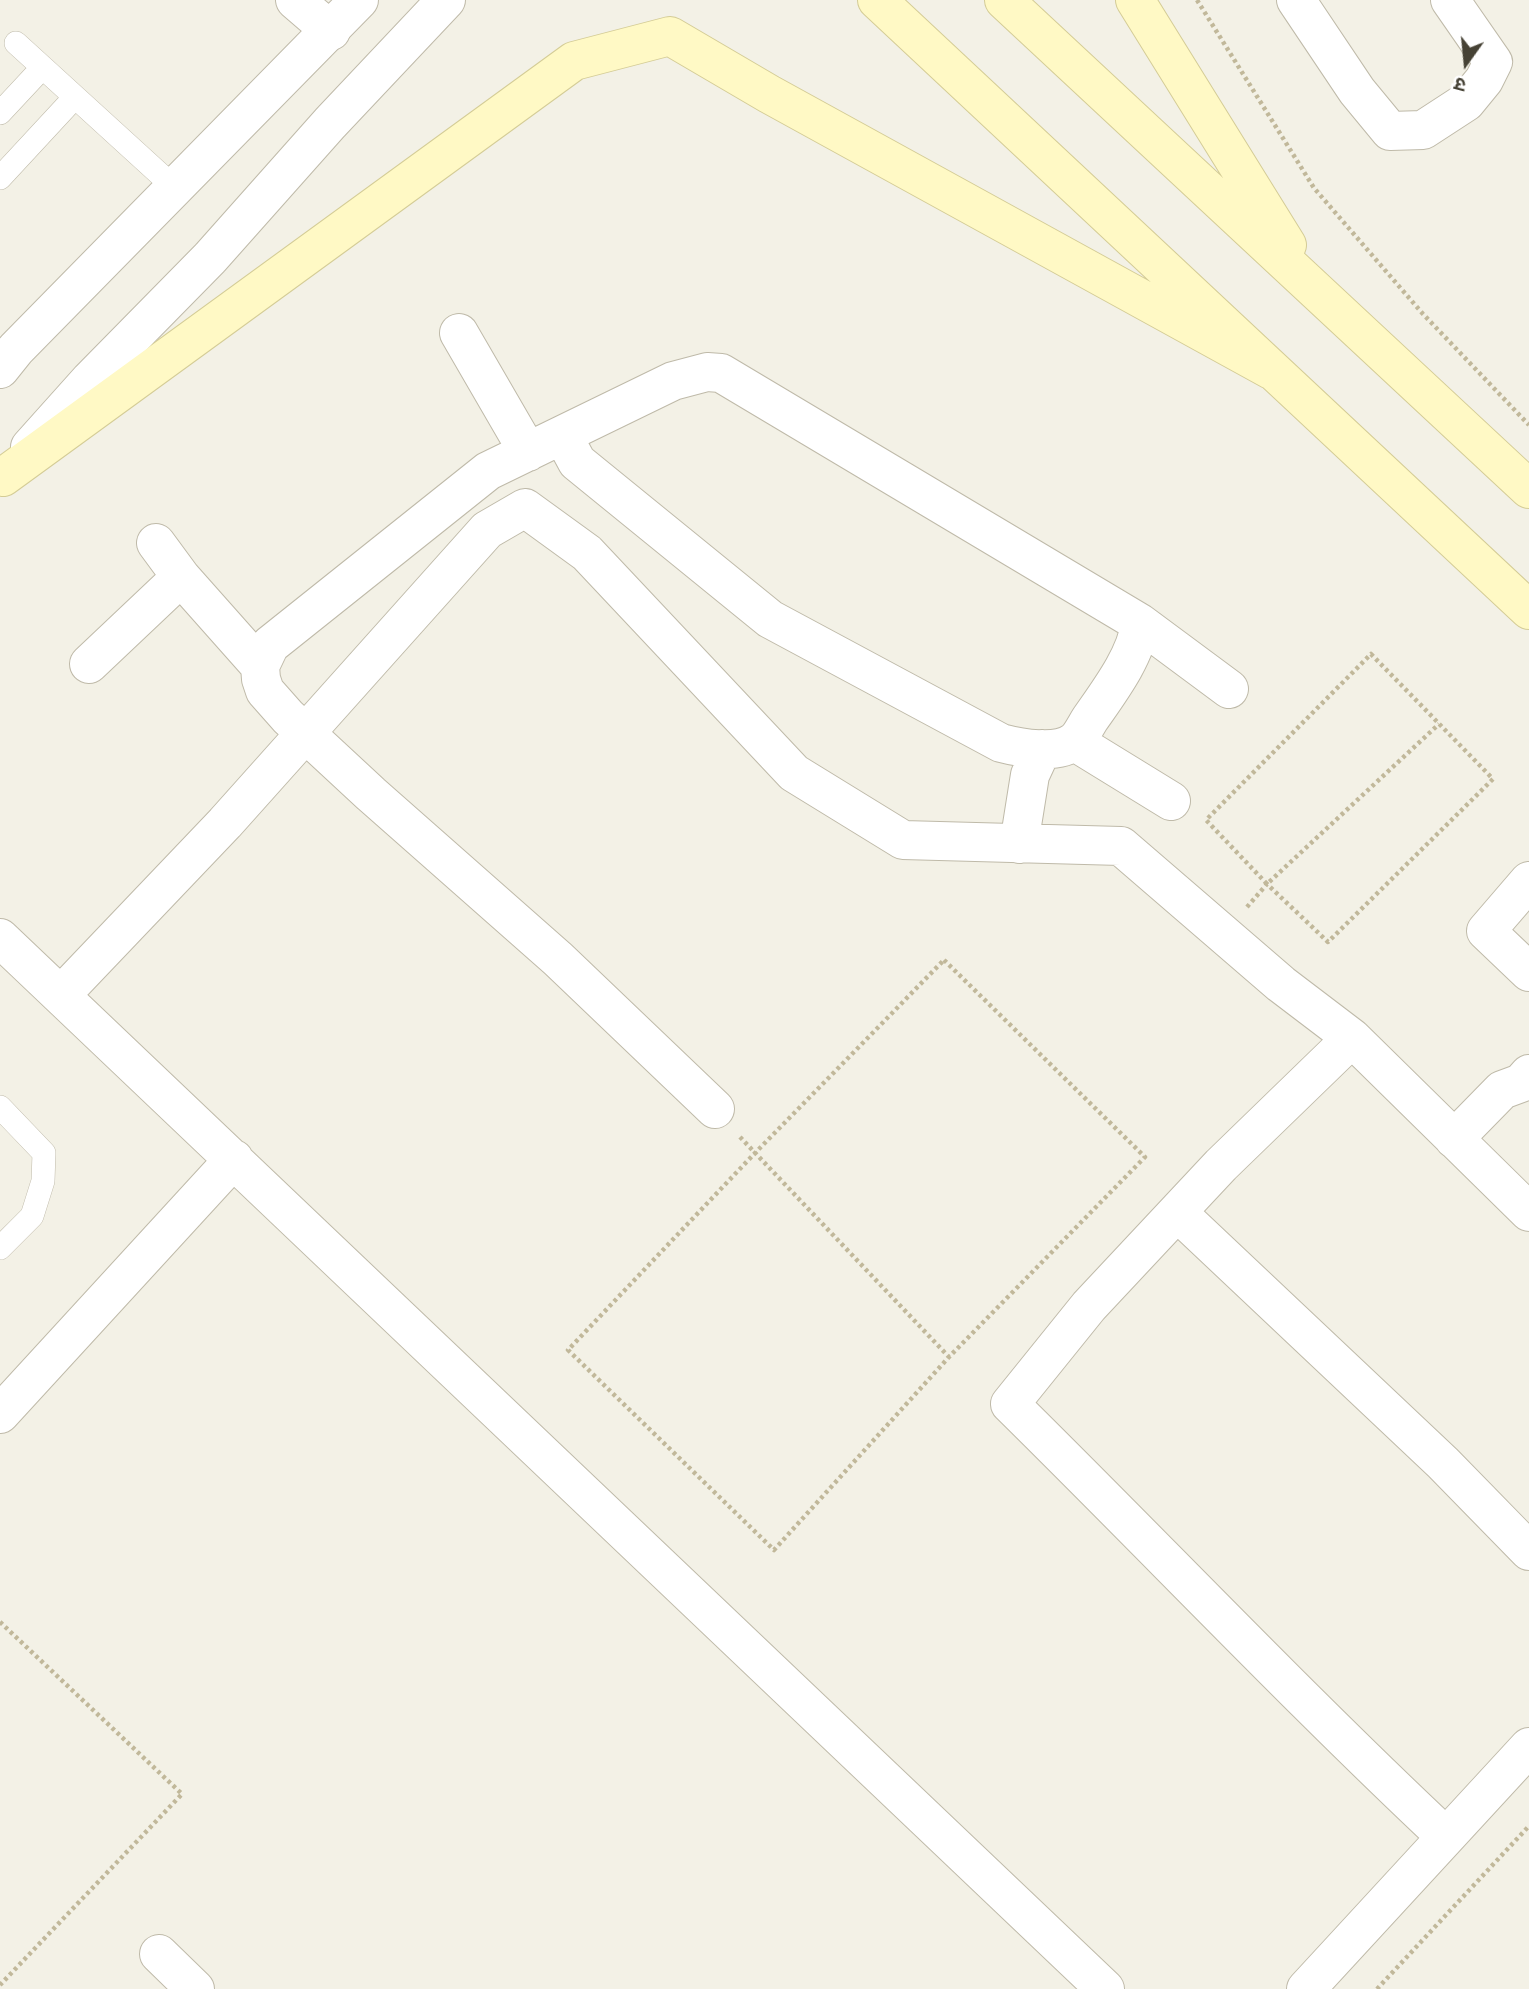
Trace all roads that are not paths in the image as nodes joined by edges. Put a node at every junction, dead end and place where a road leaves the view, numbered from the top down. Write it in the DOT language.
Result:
graph roads {
  1 [pos="295,0"];
  2 [pos="359,0"];
  3 [pos="446,0"];
  4 [pos="877,0"];
  5 [pos="1004,0"];
  6 [pos="1135,0"];
  7 [pos="1296,0"];
  8 [pos="1450,0"];
  9 [pos="331,31"];
  10 [pos="16,43"];
  11 [pos="42,68"];
  12 [pos="75,97"];
  13 [pos="0,113"];
  14 [pos="0,178"];
  15 [pos="175,188"];
  16 [pos="1312,287"];
  17 [pos="459,333"];
  18 [pos="5,351"];
  19 [pos="1271,370"];
  20 [pos="563,436"];
  21 [pos="528,452"];
  22 [pos="2,479"];
  23 [pos="1529,489"];
  24 [pos="156,543"];
  25 [pos="181,577"];
  26 [pos="1529,610"];
  27 [pos="1140,623"];
  28 [pos="89,664"];
  29 [pos="260,666"];
  30 [pos="1229,689"];
  31 [pos="304,734"];
  32 [pos="1058,745"];
  33 [pos="1171,801"];
  34 [pos="1019,844"];
  35 [pos="1529,881"];
  36 [pos="0,938"];
  37 [pos="1529,972"];
  38 [pos="61,995"];
  39 [pos="1353,1038"];
  40 [pos="1529,1045"];
  41 [pos="1516,1082"];
  42 [pos="0,1107"];
  43 [pos="715,1109"];
  44 [pos="1454,1139"];
  45 [pos="234,1159"];
  46 [pos="1529,1212"];
  47 [pos="1177,1213"];
  48 [pos="0,1248"];
  49 [pos="0,1414"];
  50 [pos="1529,1551"];
  51 [pos="1529,1747"];
  52 [pos="1446,1837"];
  53 [pos="159,1954"];
  54 [pos="195,1989"];
  55 [pos="1105,1989"];
  56 [pos="1306,1989"];
  1 -- 9 [label="street"];
  2 -- 9 [label="street"];
  3 -- 22 [label="street"];
  4 -- 19 [label="main road"];
  5 -- 16 [label="main road"];
  6 -- 16 [label="main road"];
  7 -- 8 [label="street"];
  9 -- 15 [label="street"];
  10 -- 11 [label="lane"];
  11 -- 12 [label="lane"];
  11 -- 13 [label="lane"];
  12 -- 14 [label="lane"];
  12 -- 15 [label="lane"];
  15 -- 18 [label="street"];
  16 -- 23 [label="main road"];
  17 -- 21 [label="street"];
  19 -- 22 [label="main road"];
  19 -- 26 [label="main road"];
  20 -- 21 [label="street"];
  20 -- 27 [label="street"];
  20 -- 32 [label="street"];
  21 -- 29 [label="street"];
  24 -- 25 [label="street"];
  25 -- 28 [label="street"];
  25 -- 29 [label="street"];
  27 -- 30 [label="street"];
  27 -- 32 [label="street"];
  29 -- 31 [label="street"];
  31 -- 34 [label="street"];
  31 -- 38 [label="street"];
  31 -- 43 [label="street"];
  32 -- 33 [label="street"];
  32 -- 34 [label="street"];
  34 -- 39 [label="street"];
  35 -- 37 [label="street"];
  36 -- 38 [label="street"];
  38 -- 45 [label="street"];
  39 -- 44 [label="street"];
  39 -- 47 [label="street"];
  40 -- 41 [label="street"];
  41 -- 44 [label="street"];
  42 -- 48 [label="lane"];
  44 -- 46 [label="street"];
  45 -- 49 [label="street"];
  45 -- 55 [label="street"];
  47 -- 50 [label="street"];
  47 -- 52 [label="street"];
  51 -- 52 [label="street"];
  52 -- 56 [label="street"];
  53 -- 54 [label="street"];
}
